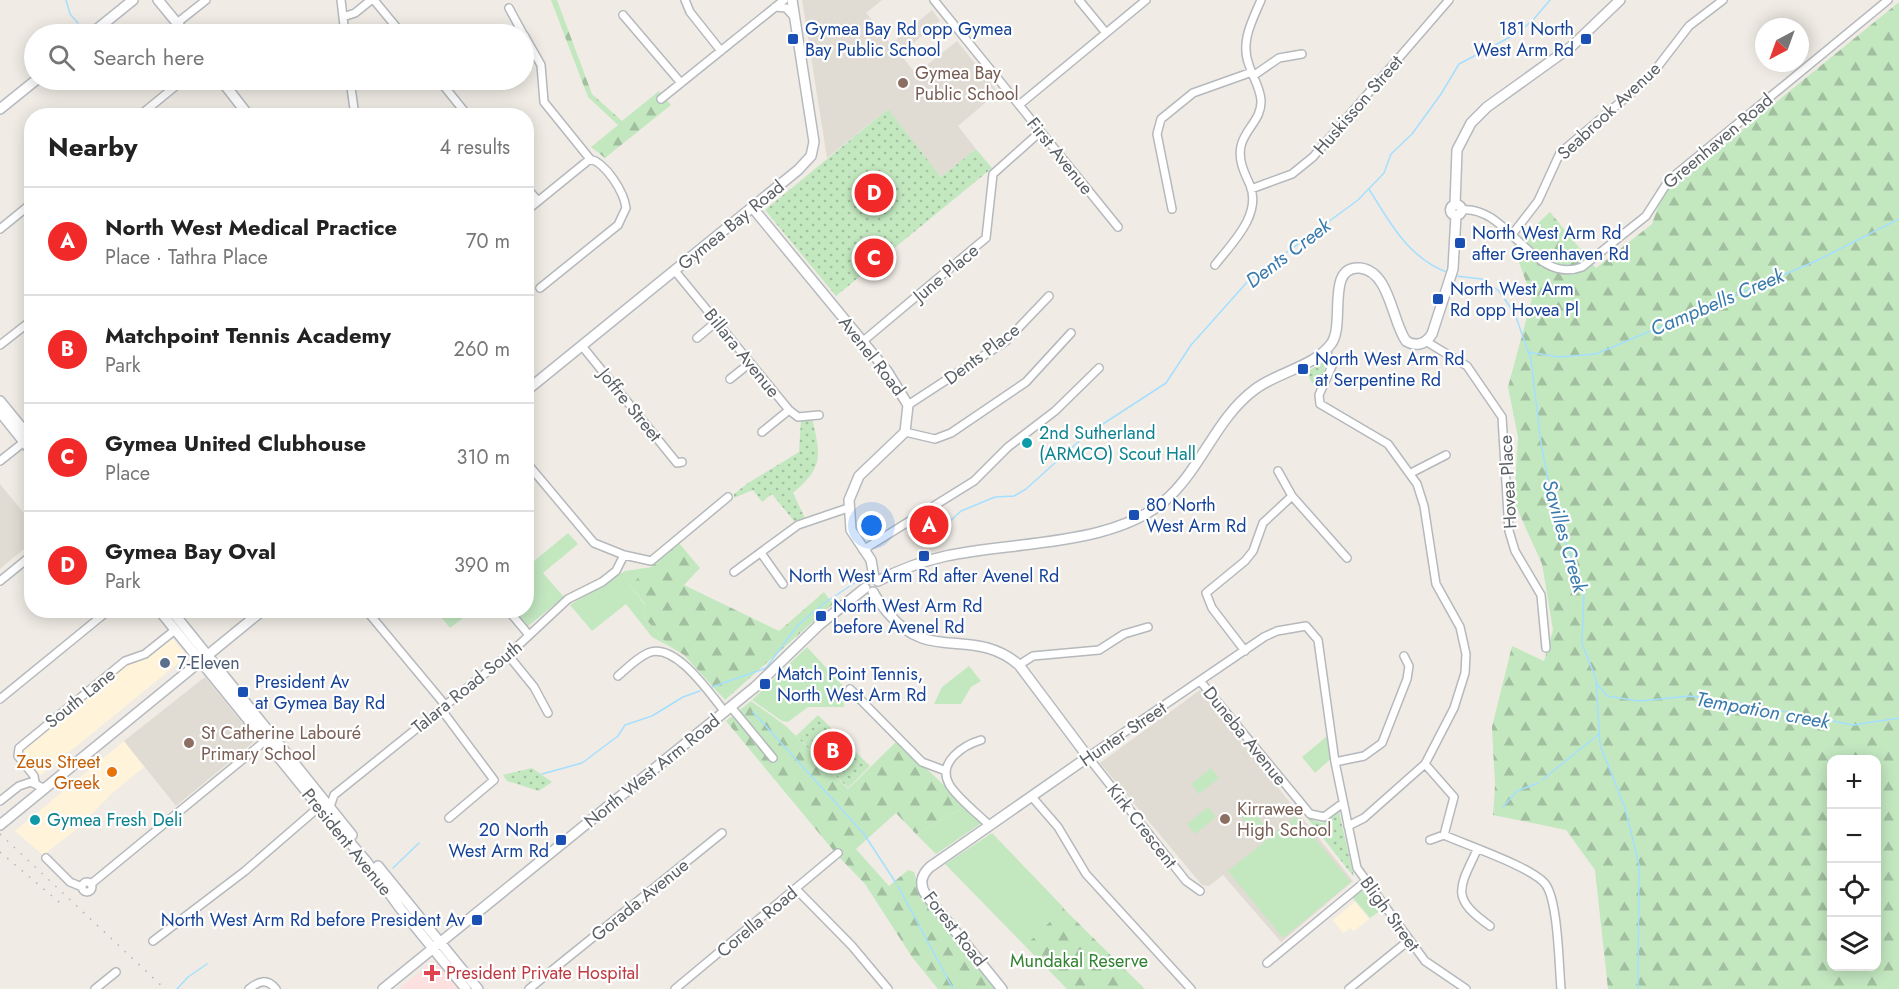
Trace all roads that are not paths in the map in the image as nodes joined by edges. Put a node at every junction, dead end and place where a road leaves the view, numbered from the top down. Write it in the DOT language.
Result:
graph roads {
  1 [pos="133,0"];
  2 [pos="158,0"];
  3 [pos="206,0"];
  4 [pos="341,0"];
  5 [pos="373,0"];
  6 [pos="686,0"];
  7 [pos="784,0"];
  8 [pos="791,0"];
  9 [pos="934,0"];
  10 [pos="1079,0"];
  11 [pos="1146,0"];
  12 [pos="1261,0"];
  13 [pos="1449,0"];
  14 [pos="1620,0"];
  15 [pos="1724,0"];
  16 [pos="1888,0"];
  17 [pos="775,7"];
  18 [pos="508,8"];
  19 [pos="623,15"];
  20 [pos="343,17"];
  21 [pos="794,17"];
  22 [pos="177,23"];
  23 [pos="103,24"];
  24 [pos="344,24"];
  25 [pos="393,24"];
  26 [pos="517,24"];
  27 [pos="1106,33"];
  28 [pos="721,51"];
  29 [pos="534,53"];
  30 [pos="1302,54"];
  31 [pos="1252,74"];
  32 [pos="681,83"];
  33 [pos="24,90"];
  34 [pos="171,90"];
  35 [pos="229,90"];
  36 [pos="351,90"];
  37 [pos="447,90"];
  38 [pos="661,99"];
  39 [pos="1019,105"];
  40 [pos="149,108"];
  41 [pos="243,108"];
  42 [pos="354,108"];
  43 [pos="462,108"];
  44 [pos="0,109"];
  45 [pos="1040,132"];
  46 [pos="590,159"];
  47 [pos="1251,189"];
  48 [pos="534,196"];
  49 [pos="538,201"];
  50 [pos="534,204"];
  51 [pos="752,207"];
  52 [pos="1172,209"];
  53 [pos="24,210"];
  54 [pos="1457,210"];
  55 [pos="1118,227"];
  56 [pos="0,229"];
  57 [pos="1511,236"];
  58 [pos="1215,265"];
  59 [pos="675,270"];
  60 [pos="540,288"];
  61 [pos="1049,296"];
  62 [pos="716,322"];
  63 [pos="24,326"];
  64 [pos="1071,333"];
  65 [pos="697,339"];
  66 [pos="862,342"];
  67 [pos="1426,342"];
  68 [pos="0,345"];
  69 [pos="582,346"];
  70 [pos="1326,350"];
  71 [pos="750,363"];
  72 [pos="1099,368"];
  73 [pos="730,380"];
  74 [pos="534,385"];
  75 [pos="0,402"];
  76 [pos="908,405"];
  77 [pos="789,410"];
  78 [pos="0,412"];
  79 [pos="819,416"];
  80 [pos="762,432"];
  81 [pos="905,432"];
  82 [pos="24,433"];
  83 [pos="24,434"];
  84 [pos="24,443"];
  85 [pos="1446,455"];
  86 [pos="0,461"];
  87 [pos="679,465"];
  88 [pos="1278,471"];
  89 [pos="534,472"];
  90 [pos="1411,473"];
  91 [pos="1292,496"];
  92 [pos="728,497"];
  93 [pos="848,508"];
  94 [pos="863,550"];
  95 [pos="761,553"];
  96 [pos="624,555"];
  97 [pos="1347,558"];
  98 [pos="24,562"];
  99 [pos="734,572"];
  100 [pos="876,579"];
  101 [pos="0,581"];
  102 [pos="783,584"];
  103 [pos="869,590"];
  104 [pos="98,618"];
  105 [pos="166,618"];
  106 [pos="176,618"];
  107 [pos="253,618"];
  108 [pos="372,618"];
  109 [pos="515,618"];
  110 [pos="1148,627"];
  111 [pos="176,630"];
  112 [pos="529,635"];
  113 [pos="1318,640"];
  114 [pos="1546,648"];
  115 [pos="1245,651"];
  116 [pos="508,655"];
  117 [pos="1404,656"];
  118 [pos="204,658"];
  119 [pos="1018,665"];
  120 [pos="618,676"];
  121 [pos="1201,682"];
  122 [pos="850,689"];
  123 [pos="0,699"];
  124 [pos="443,707"];
  125 [pos="728,709"];
  126 [pos="548,713"];
  127 [pos="268,738"];
  128 [pos="981,740"];
  129 [pos="1088,757"];
  130 [pos="773,758"];
  131 [pos="1335,762"];
  132 [pos="296,764"];
  133 [pos="1425,764"];
  134 [pos="946,771"];
  135 [pos="35,782"];
  136 [pos="45,789"];
  137 [pos="316,791"];
  138 [pos="334,795"];
  139 [pos="1032,797"];
  140 [pos="0,801"];
  141 [pos="1343,803"];
  142 [pos="319,807"];
  143 [pos="330,807"];
  144 [pos="449,818"];
  145 [pos="0,825"];
  146 [pos="989,825"];
  147 [pos="1348,825"];
  148 [pos="723,833"];
  149 [pos="1444,835"];
  150 [pos="1430,840"];
  151 [pos="1477,850"];
  152 [pos="838,853"];
  153 [pos="46,858"];
  154 [pos="930,867"];
  155 [pos="1366,881"];
  156 [pos="796,889"];
  157 [pos="1200,891"];
  158 [pos="1490,926"];
  159 [pos="153,941"];
  160 [pos="1408,941"];
  161 [pos="437,946"];
  162 [pos="1267,963"];
  163 [pos="116,972"];
  164 [pos="94,989"];
  165 [pos="249,989"];
  166 [pos="276,989"];
  167 [pos="383,989"];
  168 [pos="466,989"];
  169 [pos="478,989"];
  170 [pos="529,989"];
  171 [pos="675,989"];
  172 [pos="888,989"];
  173 [pos="1002,989"];
  174 [pos="1191,989"];
  175 [pos="1349,989"];
  176 [pos="1466,989"];
  177 [pos="1561,989"];
  1 -- 23 [label="street"];
  2 -- 22 [label="street"];
  3 -- 22 [label="street"];
  4 -- 20 [label="street"];
  5 -- 20 [label="street"];
  5 -- 25 [label="street"];
  6 -- 28 [label="street"];
  7 -- 17 [label="street"];
  8 -- 21 [label="street, Gymea Bay Road"];
  9 -- 39 [label="street, First Avenue"];
  10 -- 27 [label="street"];
  11 -- 27 [label="street"];
  12 -- 31 [label="street"];
  13 -- 47 [label="street, Huskisson Street"];
  14 -- 54 [label="street"];
  15 -- 57 [label="street, Seabrook Avenue"];
  16 -- 57 [label="street, Greenhaven Road"];
  17 -- 21 [label="street"];
  17 -- 28 [label="street"];
  18 -- 26 [label="street"];
  19 -- 32 [label="street"];
  20 -- 24 [label="street"];
  21 -- 51 [label="street, Gymea Bay Road"];
  27 -- 39 [label="street"];
  28 -- 32 [label="street"];
  29 -- 46 [label="street"];
  30 -- 31 [label="street"];
  31 -- 47 [label="street"];
  31 -- 52 [label="street"];
  32 -- 38 [label="street"];
  33 -- 44 [label="street"];
  34 -- 40 [label="street"];
  35 -- 41 [label="street"];
  36 -- 42 [label="street"];
  37 -- 43 [label="street"];
  39 -- 45 [label="street, First Avenue"];
  45 -- 55 [label="street, First Avenue"];
  45 -- 66 [label="street, June Place"];
  46 -- 49 [label="street"];
  46 -- 60 [label="street"];
  47 -- 58 [label="street"];
  48 -- 49 [label="street"];
  49 -- 50 [label="street"];
  51 -- 59 [label="street, Gymea Bay Road"];
  51 -- 66 [label="street, Avenel Road"];
  53 -- 56 [label="street"];
  54 -- 57 [label="street, Greenhaven Road"];
  54 -- 67 [label="street"];
  59 -- 62 [label="street, Billara Avenue"];
  59 -- 69 [label="street, Gymea Bay Road"];
  61 -- 76 [label="street, Dents Place"];
  62 -- 65 [label="street"];
  62 -- 71 [label="street, Billara Avenue"];
  63 -- 68 [label="street"];
  64 -- 81 [label="street"];
  66 -- 76 [label="street, Avenel Road"];
  67 -- 70 [label="street"];
  67 -- 114 [label="street, Hovea Place"];
  69 -- 74 [label="street, Gymea Bay Road"];
  69 -- 87 [label="street, Joffre Street"];
  70 -- 90 [label="street"];
  70 -- 100 [label="street"];
  71 -- 73 [label="street"];
  71 -- 77 [label="street, Billara Avenue"];
  72 -- 94 [label="street"];
  75 -- 82 [label="street"];
  76 -- 81 [label="street, Avenel Road"];
  77 -- 79 [label="street, Billara Avenue"];
  77 -- 80 [label="street"];
  78 -- 83 [label="street"];
  81 -- 93 [label="street"];
  84 -- 86 [label="street"];
  85 -- 90 [label="street"];
  88 -- 91 [label="street"];
  89 -- 96 [label="street"];
  90 -- 133 [label="street"];
  91 -- 97 [label="street"];
  91 -- 115 [label="street"];
  92 -- 96 [label="street"];
  93 -- 94 [label="street"];
  93 -- 95 [label="street"];
  94 -- 100 [label="street"];
  95 -- 99 [label="street"];
  95 -- 102 [label="street"];
  96 -- 112 [label="street, Talara Road South"];
  98 -- 101 [label="street"];
  100 -- 103 [label="street"];
  103 -- 119 [label="street"];
  103 -- 125 [label="street, North West Arm Road"];
  104 -- 123 [label="street"];
  105 -- 111 [label="street, President Avenue"];
  106 -- 118 [label="street, President Avenue"];
  107 -- 118 [label="street"];
  108 -- 124 [label="street"];
  109 -- 112 [label="street"];
  110 -- 119 [label="street"];
  111 -- 118 [label="street, President Avenue"];
  111 -- 135 [label="street, South Lane"];
  112 -- 116 [label="street, Talara Road South"];
  113 -- 115 [label="street, Hunter Street"];
  113 -- 131 [label="street, Bligh Street"];
  115 -- 121 [label="street, Hunter Street"];
  116 -- 124 [label="street, Talara Road South"];
  116 -- 126 [label="street"];
  117 -- 131 [label="street"];
  118 -- 127 [label="street, President Avenue"];
  118 -- 136 [label="street"];
  119 -- 129 [label="street"];
  120 -- 125 [label="street"];
  121 -- 129 [label="street, Hunter Street"];
  121 -- 141 [label="street, Duneba Avenue"];
  122 -- 134 [label="street"];
  124 -- 138 [label="street, Talara Road South"];
  124 -- 144 [label="street"];
  125 -- 130 [label="street"];
  125 -- 161 [label="street, North West Arm Road"];
  127 -- 132 [label="street, President Avenue"];
  127 -- 142 [label="street, President Avenue"];
  127 -- 153 [label="street"];
  128 -- 134 [label="street"];
  129 -- 139 [label="street, Hunter Street"];
  129 -- 157 [label="street, Kirk Crescent"];
  131 -- 141 [label="street, Bligh Street"];
  132 -- 137 [label="street, President Avenue"];
  132 -- 142 [label="street"];
  133 -- 147 [label="street"];
  133 -- 149 [label="street"];
  134 -- 146 [label="street"];
  135 -- 136 [label="street"];
  135 -- 140 [label="street"];
  136 -- 145 [label="street"];
  137 -- 138 [label="street"];
  137 -- 143 [label="street, President Avenue"];
  138 -- 143 [label="street"];
  139 -- 146 [label="street, Hunter Street"];
  139 -- 174 [label="street"];
  141 -- 147 [label="street, Bligh Street"];
  142 -- 159 [label="street"];
  142 -- 161 [label="street, President Avenue"];
  143 -- 161 [label="street, President Avenue"];
  146 -- 154 [label="street, Hunter Street"];
  147 -- 155 [label="street, Bligh Street"];
  148 -- 170 [label="street, Gorada Avenue"];
  149 -- 150 [label="street"];
  149 -- 151 [label="street"];
  151 -- 158 [label="street"];
  151 -- 177 [label="street"];
  152 -- 156 [label="street, Corella Road"];
  154 -- 173 [label="street, Forest Road"];
  155 -- 160 [label="street, Bligh Street"];
  155 -- 162 [label="street"];
  156 -- 171 [label="street, Corella Road"];
  156 -- 172 [label="street"];
  160 -- 175 [label="street"];
  160 -- 176 [label="street, Bligh Street"];
  161 -- 167 [label="street, North West Arm Road"];
  161 -- 168 [label="street, President Avenue"];
  161 -- 169 [label="street, President Avenue"];
  163 -- 164 [label="street"];
  165 -- 166 [label="street"];
}
